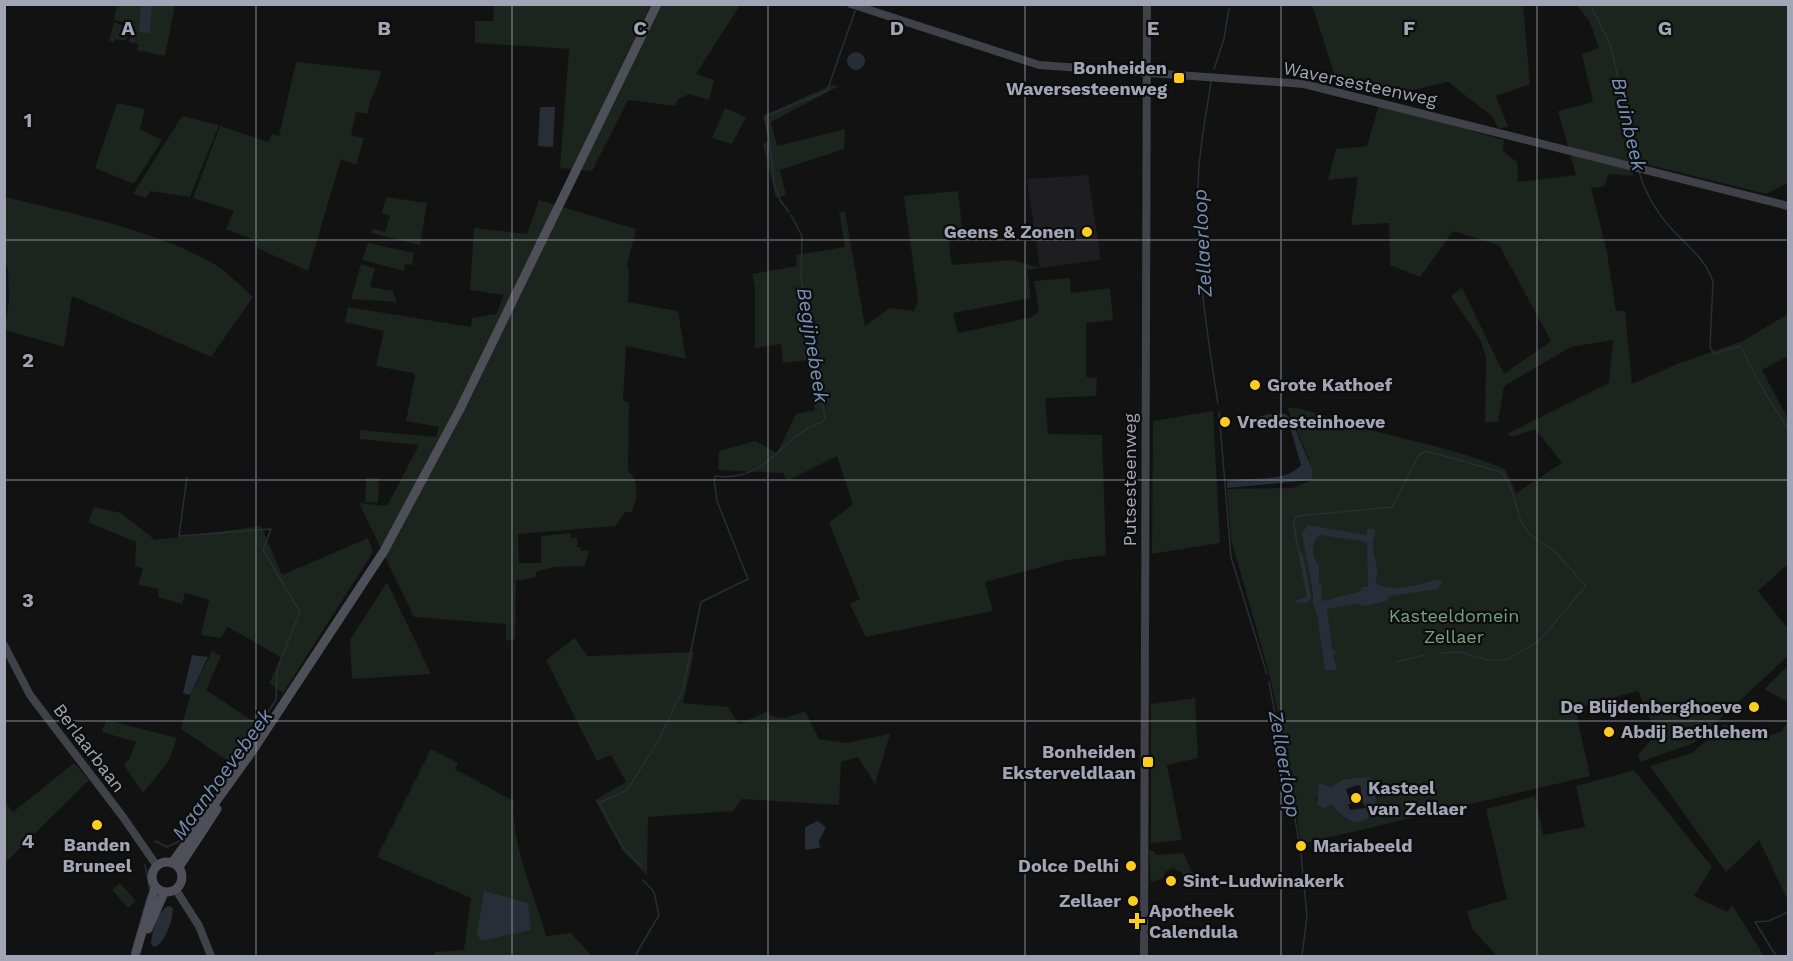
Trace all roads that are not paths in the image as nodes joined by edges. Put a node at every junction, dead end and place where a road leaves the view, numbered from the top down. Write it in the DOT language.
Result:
graph roads {
  1 [pos="657,4"];
  2 [pos="851,4"];
  3 [pos="1147,4"];
  4 [pos="1147,72"];
  5 [pos="1788,206"];
  6 [pos="4,645"];
  7 [pos="175,865"];
  8 [pos="157,866"];
  9 [pos="160,890"];
  10 [pos="176,890"];
  11 [pos="137,957"];
  12 [pos="211,957"];
  13 [pos="1144,957"];
  1 -- 7 [label="main road"];
  2 -- 4 [label="street, Waversesteenweg"];
  3 -- 4 [label="street, Putsesteenweg"];
  4 -- 5 [label="street, Waversesteenweg"];
  4 -- 13 [label="street, Putsesteenweg"];
  6 -- 8 [label="street, Berlaarbaan"];
  7 -- 8 [label="main road"];
  7 -- 10 [label="main road"];
  8 -- 9 [label="main road"];
  9 -- 10 [label="main road"];
  9 -- 11 [label="main road"];
  10 -- 12 [label="street"];
}
